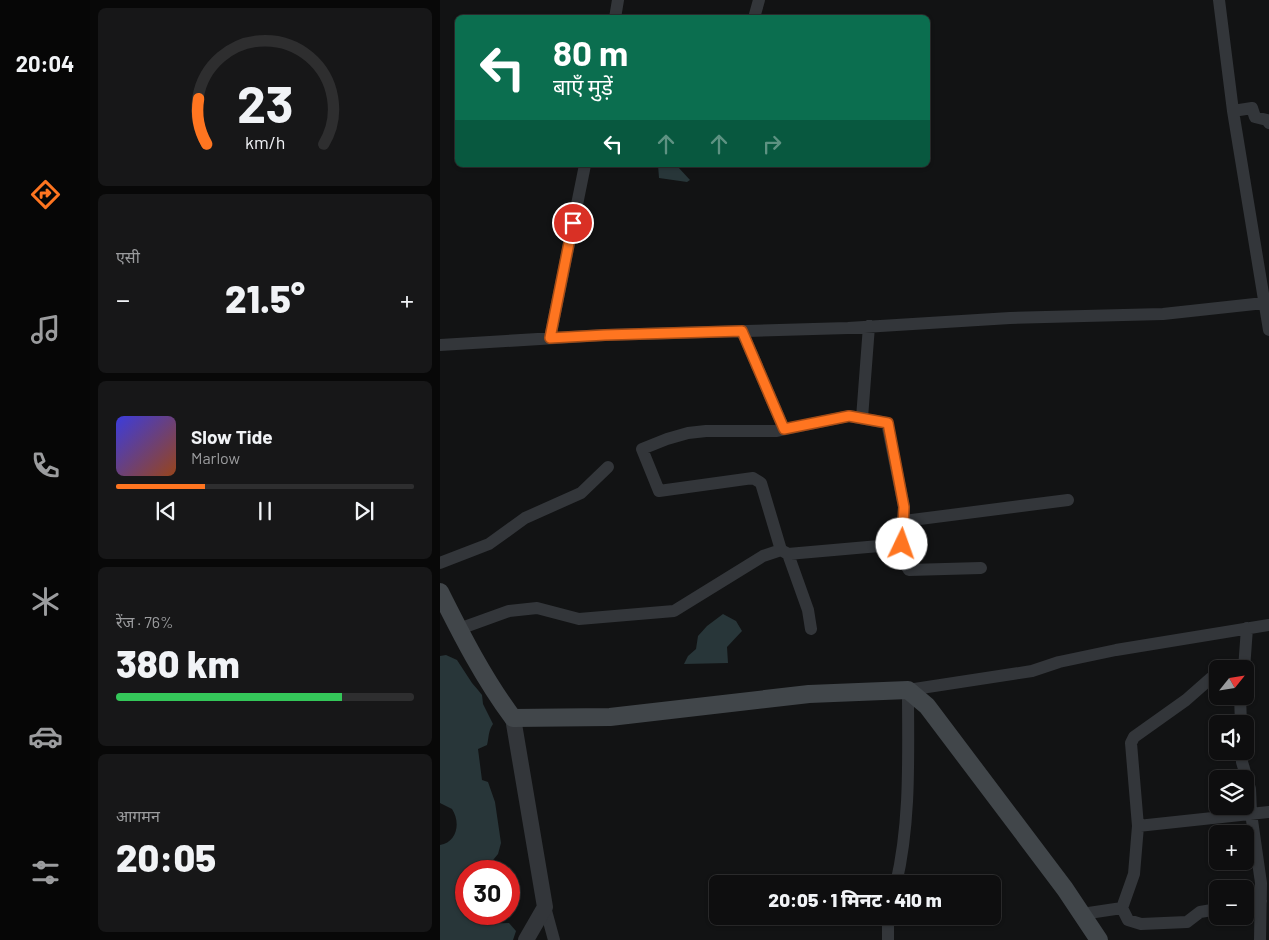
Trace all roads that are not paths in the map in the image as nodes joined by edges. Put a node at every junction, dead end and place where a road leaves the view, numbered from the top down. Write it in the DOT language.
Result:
graph roads {
  1 [pos="618,0"];
  2 [pos="759,0"];
  3 [pos="1219,0"];
  4 [pos="619,15"];
  5 [pos="755,15"];
  6 [pos="1233,111"];
  7 [pos="1269,123"];
  8 [pos="585,167"];
  9 [pos="1264,303"];
  10 [pos="869,326"];
  11 [pos="1269,330"];
  12 [pos="742,331"];
  13 [pos="550,338"];
  14 [pos="440,345"];
  15 [pos="862,418"];
  16 [pos="784,429"];
  17 [pos="608,467"];
  18 [pos="1068,500"];
  19 [pos="904,521"];
  20 [pos="902,544"];
  21 [pos="784,552"];
  22 [pos="440,563"];
  23 [pos="981,568"];
  24 [pos="440,592"];
  25 [pos="1269,626"];
  26 [pos="458,628"];
  27 [pos="1247,628"];
  28 [pos="811,629"];
  29 [pos="1245,660"];
  30 [pos="1209,680"];
  31 [pos="908,690"];
  32 [pos="513,718"];
  33 [pos="1269,812"];
  34 [pos="1254,813"];
  35 [pos="1234,815"];
  36 [pos="1251,815"];
  37 [pos="1138,826"];
  38 [pos="898,875"];
  39 [pos="1261,901"];
  40 [pos="1254,902"];
  41 [pos="545,907"];
  42 [pos="1122,908"];
  43 [pos="1209,910"];
  44 [pos="1082,914"];
  45 [pos="888,925"];
  46 [pos="526,940"];
  47 [pos="554,940"];
  48 [pos="888,940"];
  49 [pos="1099,940"];
  50 [pos="1260,940"];
  1 -- 4 [label="street"];
  2 -- 5 [label="street"];
  3 -- 6 [label="street"];
  6 -- 7 [label="street"];
  6 -- 9 [label="street"];
  8 -- 13 [label="street"];
  9 -- 10 [label="street"];
  9 -- 11 [label="street"];
  10 -- 12 [label="street"];
  10 -- 15 [label="street"];
  12 -- 13 [label="street"];
  12 -- 16 [label="street"];
  13 -- 14 [label="street"];
  15 -- 16 [label="street"];
  15 -- 19 [label="street"];
  16 -- 21 [label="street"];
  17 -- 22 [label="street"];
  18 -- 19 [label="street"];
  19 -- 20 [label="street"];
  20 -- 21 [label="street"];
  20 -- 23 [label="street"];
  21 -- 26 [label="street"];
  21 -- 28 [label="street"];
  24 -- 26 [label="main road"];
  25 -- 27 [label="street"];
  26 -- 32 [label="main road"];
  27 -- 29 [label="street"];
  27 -- 31 [label="street"];
  30 -- 37 [label="street"];
  31 -- 32 [label="main road"];
  31 -- 38 [label="street"];
  31 -- 44 [label="main road"];
  32 -- 41 [label="street"];
  33 -- 34 [label="street"];
  35 -- 37 [label="street"];
  36 -- 39 [label="street"];
  37 -- 42 [label="street"];
  39 -- 40 [label="street"];
  39 -- 50 [label="street"];
  41 -- 46 [label="street"];
  41 -- 47 [label="street"];
  42 -- 43 [label="street"];
  42 -- 44 [label="street"];
  44 -- 49 [label="main road"];
  45 -- 48 [label="street"];
}
